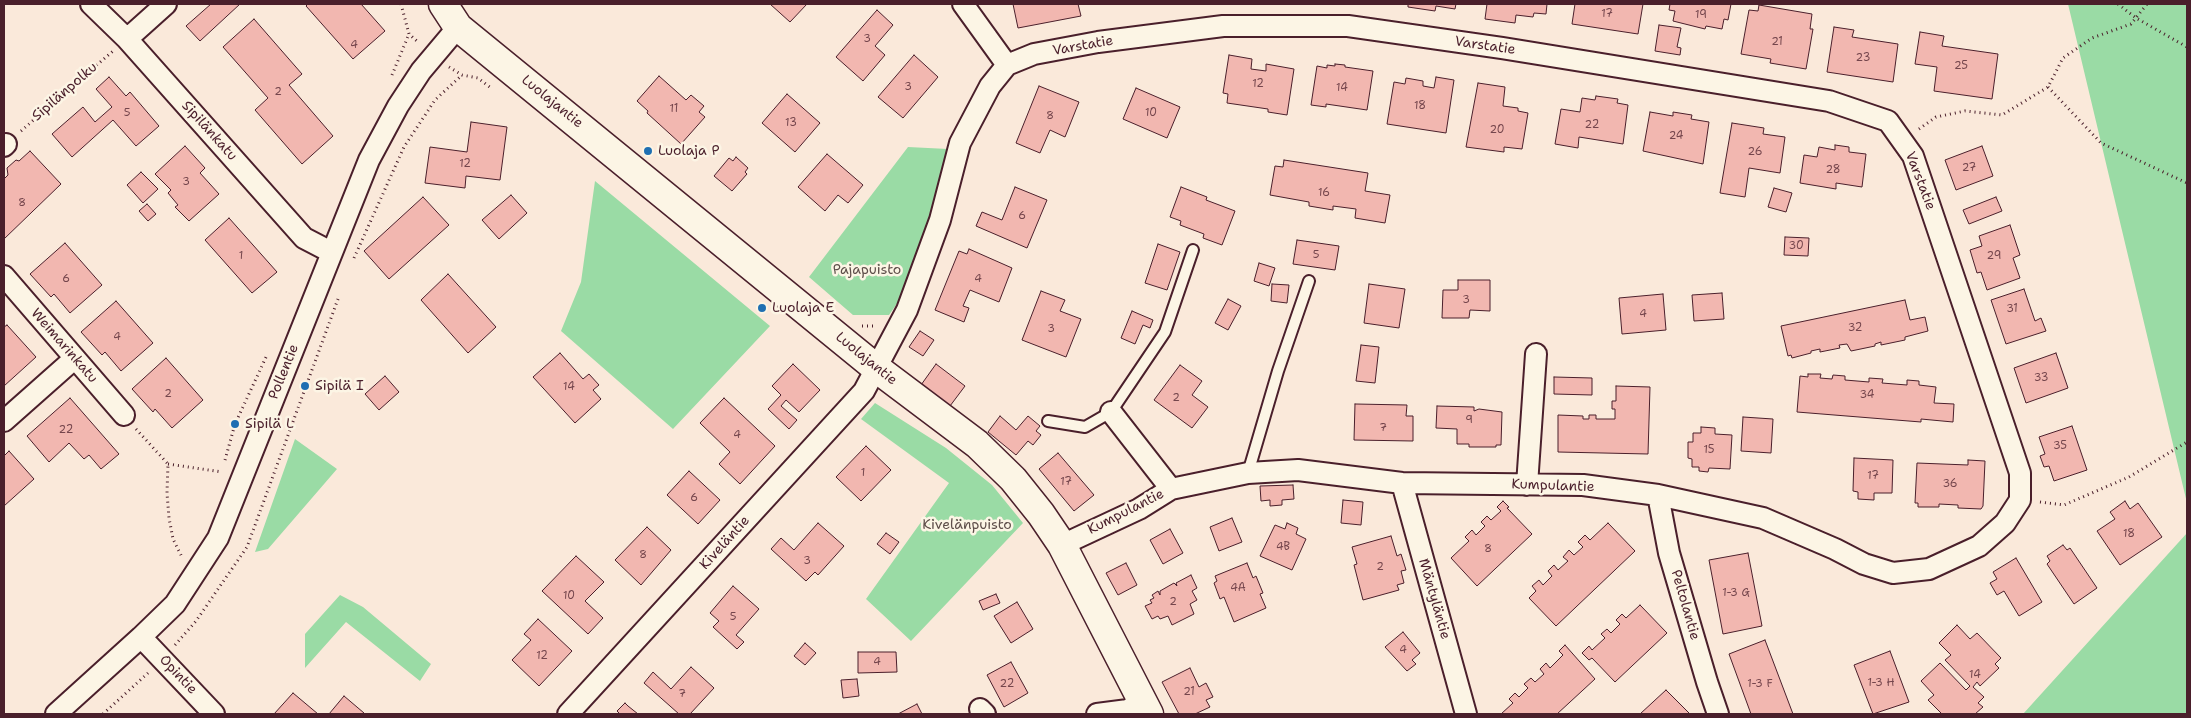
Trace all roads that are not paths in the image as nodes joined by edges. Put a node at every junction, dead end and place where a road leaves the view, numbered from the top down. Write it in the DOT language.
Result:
graph roads {
  1 [pos="91,4"];
  2 [pos="166,4"];
  3 [pos="443,4"];
  4 [pos="963,4"];
  5 [pos="458,27"];
  6 [pos="127,39"];
  7 [pos="1007,65"];
  8 [pos="1193,250"];
  9 [pos="332,252"];
  10 [pos="4,276"];
  11 [pos="1309,281"];
  12 [pos="1536,354"];
  13 [pos="74,359"];
  14 [pos="876,368"];
  15 [pos="1111,412"];
  16 [pos="124,415"];
  17 [pos="4,421"];
  18 [pos="1048,421"];
  19 [pos="1248,473"];
  20 [pos="1402,483"];
  21 [pos="1527,484"];
  22 [pos="1171,488"];
  23 [pos="1658,495"];
  24 [pos="2020,500"];
  25 [pos="1062,545"];
  26 [pos="141,637"];
  27 [pos="1145,707"];
  28 [pos="56,714"];
  29 [pos="214,714"];
  30 [pos="568,714"];
  31 [pos="1098,714"];
  32 [pos="1466,714"];
  33 [pos="1718,714"];
  1 -- 6 [label="street, Sipilänkatu"];
  2 -- 6 [label="street"];
  3 -- 5 [label="main road, Luolajantie"];
  4 -- 7 [label="street"];
  5 -- 9 [label="street, Pollentie"];
  5 -- 14 [label="main road, Luolajantie"];
  6 -- 9 [label="street, Sipilänkatu"];
  7 -- 14 [label="street, Varstatie"];
  7 -- 24 [label="street, Varstatie"];
  8 -- 15 [label="lane"];
  9 -- 26 [label="street, Pollentie"];
  10 -- 13 [label="street, Weimarinkatu"];
  11 -- 19 [label="lane"];
  12 -- 21 [label="street"];
  13 -- 16 [label="street, Weimarinkatu"];
  13 -- 17 [label="street"];
  14 -- 25 [label="main road, Luolajantie"];
  14 -- 30 [label="street, Kiveläntie"];
  15 -- 18 [label="lane"];
  15 -- 22 [label="street"];
  19 -- 20 [label="street, Kumpulantie"];
  19 -- 22 [label="street, Kumpulantie"];
  20 -- 21 [label="street, Kumpulantie"];
  20 -- 32 [label="street, Mäntyläntie"];
  21 -- 23 [label="street, Kumpulantie"];
  22 -- 25 [label="street, Kumpulantie"];
  23 -- 24 [label="street, Kumpulantie"];
  23 -- 33 [label="street, Peltolantie"];
  25 -- 27 [label="main road, Luolajantie"];
  26 -- 28 [label="street, Pollentie"];
  26 -- 29 [label="street, Opintie"];
  27 -- 31 [label="street"];
}
